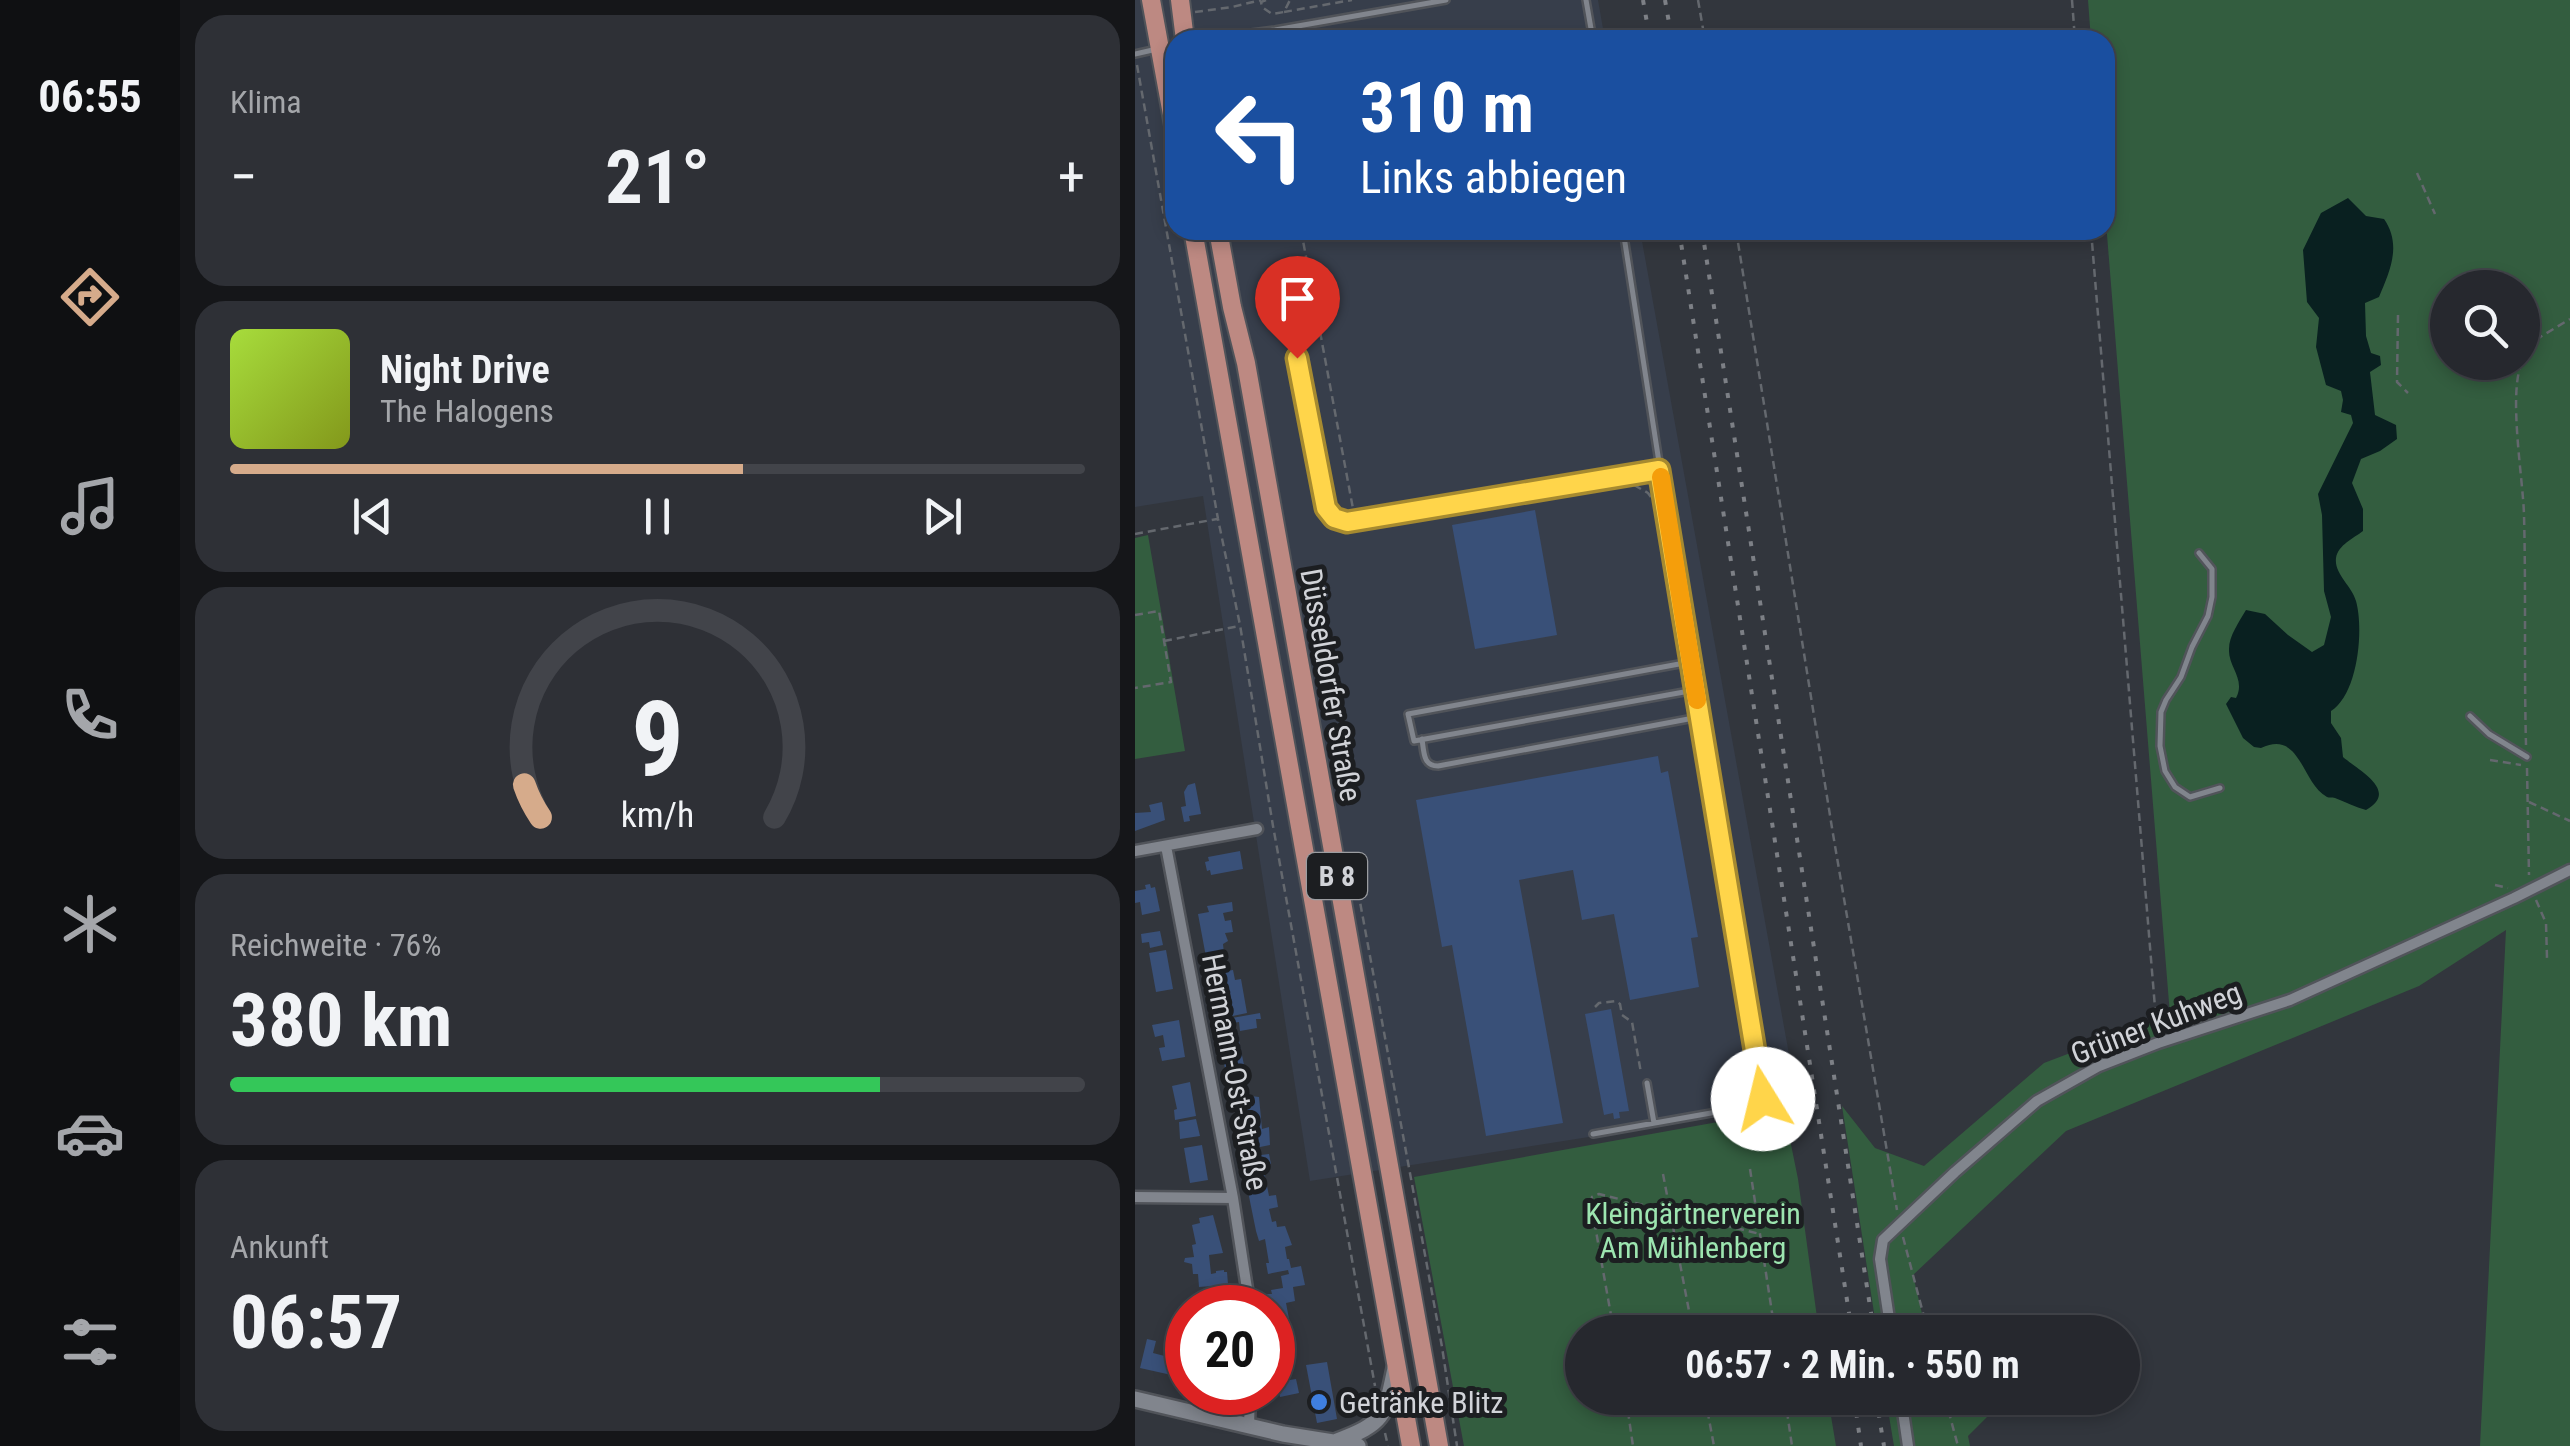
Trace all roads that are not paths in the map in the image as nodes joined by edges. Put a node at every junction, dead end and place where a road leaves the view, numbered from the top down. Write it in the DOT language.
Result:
graph roads {
  1 [pos="1151,0"];
  2 [pos="1446,0"];
  3 [pos="1586,0"];
  4 [pos="1275,30"];
  5 [pos="1591,30"];
  6 [pos="1165,41"];
  7 [pos="1165,48"];
  8 [pos="1135,55"];
  9 [pos="1195,240"];
  10 [pos="1220,240"];
  11 [pos="1624,240"];
  12 [pos="1283,284"];
  13 [pos="1659,470"];
  14 [pos="2199,553"];
  15 [pos="1689,662"];
  16 [pos="1695,690"];
  17 [pos="2470,716"];
  18 [pos="1699,717"];
  19 [pos="1421,740"];
  20 [pos="2527,758"];
  21 [pos="2221,788"];
  22 [pos="1257,829"];
  23 [pos="1166,846"];
  24 [pos="1135,850"];
  25 [pos="2570,870"];
  26 [pos="1647,1083"];
  27 [pos="1654,1123"];
  28 [pos="1593,1134"];
  29 [pos="1135,1197"];
  30 [pos="1233,1198"];
  31 [pos="1246,1285"];
  32 [pos="1889,1315"];
  33 [pos="1396,1362"];
  34 [pos="1135,1400"];
  35 [pos="1249,1415"];
  36 [pos="1903,1415"];
  37 [pos="1249,1426"];
  38 [pos="1283,1440"];
  39 [pos="1334,1442"];
  40 [pos="1359,1446"];
  41 [pos="1411,1446"];
  42 [pos="1439,1446"];
  43 [pos="1908,1446"];
  1 -- 6 [label="main road"];
  2 -- 4 [label="lane"];
  3 -- 5 [label="lane"];
  7 -- 8 [label="lane"];
  9 -- 33 [label="main road, Düsseldorfer Straße / B 8"];
  10 -- 42 [label="main road, Düsseldorfer Straße / B 8"];
  11 -- 13 [label="lane"];
  12 -- 13 [label="lane"];
  13 -- 15 [label="lane"];
  14 -- 21 [label="lane"];
  15 -- 16 [label="lane"];
  15 -- 19 [label="lane"];
  16 -- 18 [label="lane"];
  16 -- 19 [label="lane"];
  17 -- 20 [label="lane"];
  18 -- 19 [label="lane"];
  18 -- 27 [label="lane"];
  22 -- 23 [label="street"];
  23 -- 24 [label="street"];
  23 -- 30 [label="street, Hermann-Ost-Straße"];
  25 -- 32 [label="street, Grüner Kuhweg"];
  26 -- 27 [label="lane"];
  27 -- 28 [label="lane"];
  29 -- 30 [label="street"];
  30 -- 31 [label="street, Hermann-Ost-Straße"];
  33 -- 39 [label="street"];
  33 -- 41 [label="main road, Düsseldorfer Straße / B 8"];
  34 -- 37 [label="street"];
  35 -- 37 [label="street"];
  36 -- 43 [label="street"];
  37 -- 38 [label="street"];
  38 -- 39 [label="street"];
  39 -- 40 [label="street"];
}
